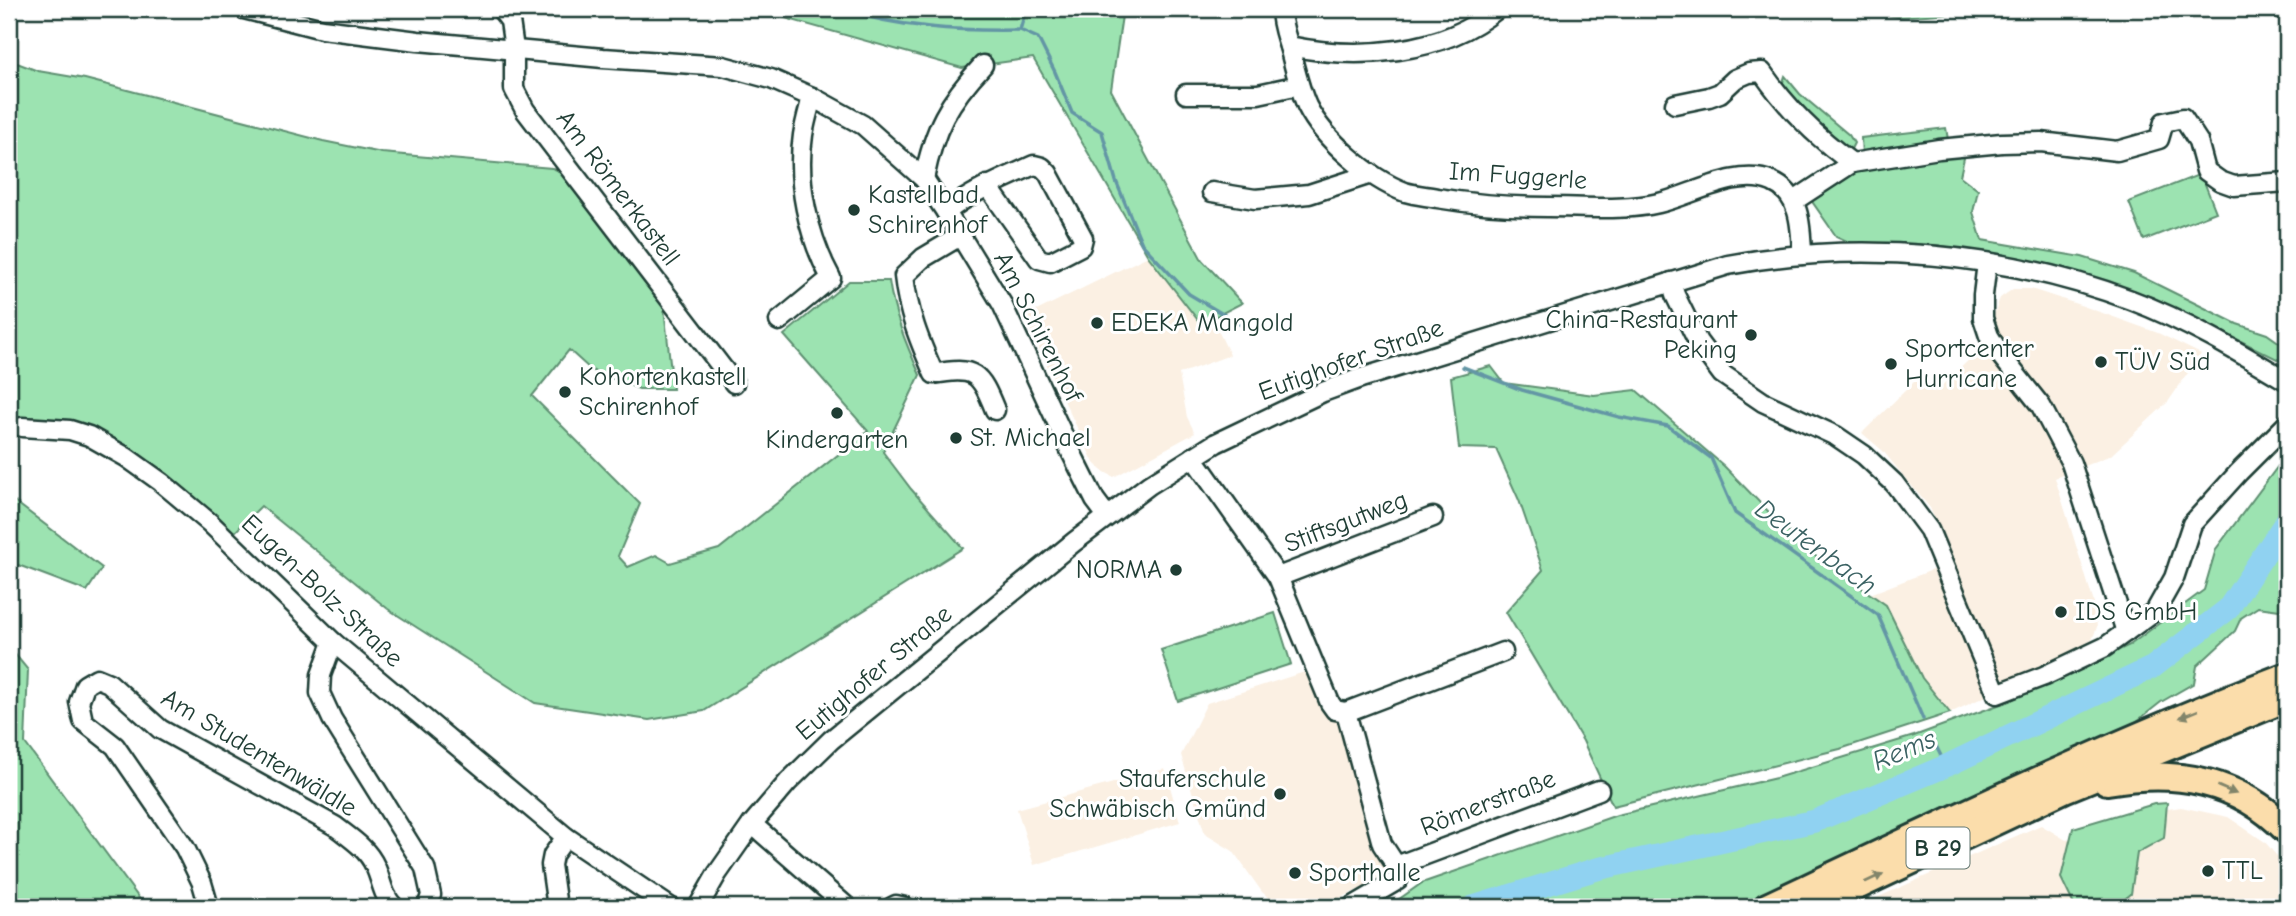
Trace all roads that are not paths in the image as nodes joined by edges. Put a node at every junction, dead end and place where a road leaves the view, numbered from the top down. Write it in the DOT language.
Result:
graph roads {
  1 [pos="244,9"];
  2 [pos="501,9"];
  3 [pos="1281,9"];
  4 [pos="1497,9"];
  5 [pos="1289,46"];
  6 [pos="514,49"];
  7 [pos="983,65"];
  8 [pos="1299,85"];
  9 [pos="1186,94"];
  10 [pos="812,97"];
  11 [pos="1675,104"];
  12 [pos="1852,163"];
  13 [pos="1371,174"];
  14 [pos="924,179"];
  15 [pos="2287,182"];
  16 [pos="987,186"];
  17 [pos="1212,192"];
  18 [pos="1794,201"];
  19 [pos="946,212"];
  20 [pos="960,236"];
  21 [pos="1802,255"];
  22 [pos="1987,263"];
  23 [pos="1671,282"];
  24 [pos="779,321"];
  25 [pos="2287,381"];
  26 [pos="734,383"];
  27 [pos="995,410"];
  28 [pos="22,427"];
  29 [pos="2283,427"];
  30 [pos="1194,457"];
  31 [pos="1107,516"];
  32 [pos="1433,517"];
  33 [pos="1278,577"];
  34 [pos="2126,632"];
  35 [pos="333,642"];
  36 [pos="1503,652"];
  37 [pos="2287,676"];
  38 [pos="2287,698"];
  39 [pos="1346,712"];
  40 [pos="2064,789"];
  41 [pos="1599,790"];
  42 [pos="752,824"];
  43 [pos="2287,830"];
  44 [pos="566,837"];
  45 [pos="1398,871"];
  46 [pos="209,907"];
  47 [pos="394,907"];
  48 [pos="427,907"];
  49 [pos="557,907"];
  50 [pos="670,907"];
  51 [pos="698,907"];
  52 [pos="847,907"];
  53 [pos="892,907"];
  54 [pos="905,907"];
  55 [pos="1352,907"];
  56 [pos="1767,907"];
  57 [pos="1812,907"];
  1 -- 6 [label="street, Am Schirenhof"];
  2 -- 6 [label="street, Am Römerkastell"];
  3 -- 5 [label="street, Im Fuggerle"];
  4 -- 5 [label="street"];
  5 -- 8 [label="street, Im Fuggerle"];
  6 -- 10 [label="street, Am Schirenhof"];
  6 -- 26 [label="street, Am Römerkastell"];
  7 -- 14 [label="street"];
  8 -- 9 [label="street"];
  8 -- 13 [label="street, Im Fuggerle"];
  10 -- 14 [label="street, Am Schirenhof"];
  10 -- 24 [label="street"];
  11 -- 12 [label="street"];
  12 -- 15 [label="street"];
  12 -- 18 [label="street"];
  13 -- 17 [label="street"];
  13 -- 18 [label="street, Im Fuggerle"];
  14 -- 19 [label="street, Am Schirenhof"];
  16 -- 16 [label="street"];
  16 -- 19 [label="street"];
  18 -- 21 [label="street"];
  19 -- 20 [label="street, Am Schirenhof"];
  20 -- 27 [label="street, Am Schirenhof"];
  20 -- 31 [label="street, Am Schirenhof"];
  21 -- 22 [label="street, Eutighofer Straße"];
  21 -- 23 [label="street, Eutighofer Straße"];
  22 -- 25 [label="street, Eutighofer Straße"];
  22 -- 34 [label="street"];
  23 -- 30 [label="street, Eutighofer Straße"];
  23 -- 34 [label="street"];
  28 -- 35 [label="street, Eugen-Bolz-Straße"];
  29 -- 34 [label="street"];
  30 -- 31 [label="street, Eutighofer Straße"];
  30 -- 33 [label="street, Stiftsgutweg"];
  31 -- 42 [label="street, Eutighofer Straße"];
  32 -- 33 [label="street, Stiftsgutweg"];
  33 -- 39 [label="street, Stiftsgutweg"];
  35 -- 44 [label="street, Eugen-Bolz-Straße"];
  35 -- 48 [label="street"];
  36 -- 39 [label="street"];
  37 -- 56 [label="highway, B 29, one-way"];
  38 -- 40 [label="highway, B 29"];
  39 -- 45 [label="street"];
  40 -- 43 [label="highway, one-way"];
  57 -- 40 [label="highway, B 29, one-way"];
  41 -- 45 [label="street, Römerstraße"];
  42 -- 51 [label="street, Eutighofer Straße"];
  42 -- 52 [label="street"];
  44 -- 49 [label="street"];
  44 -- 50 [label="street, Eugen-Bolz-Straße"];
  45 -- 55 [label="street, Römerstraße"];
  46 -- 47 [label="street, Am Studentenwäldle"];
  53 -- 54 [label="street"];
}
